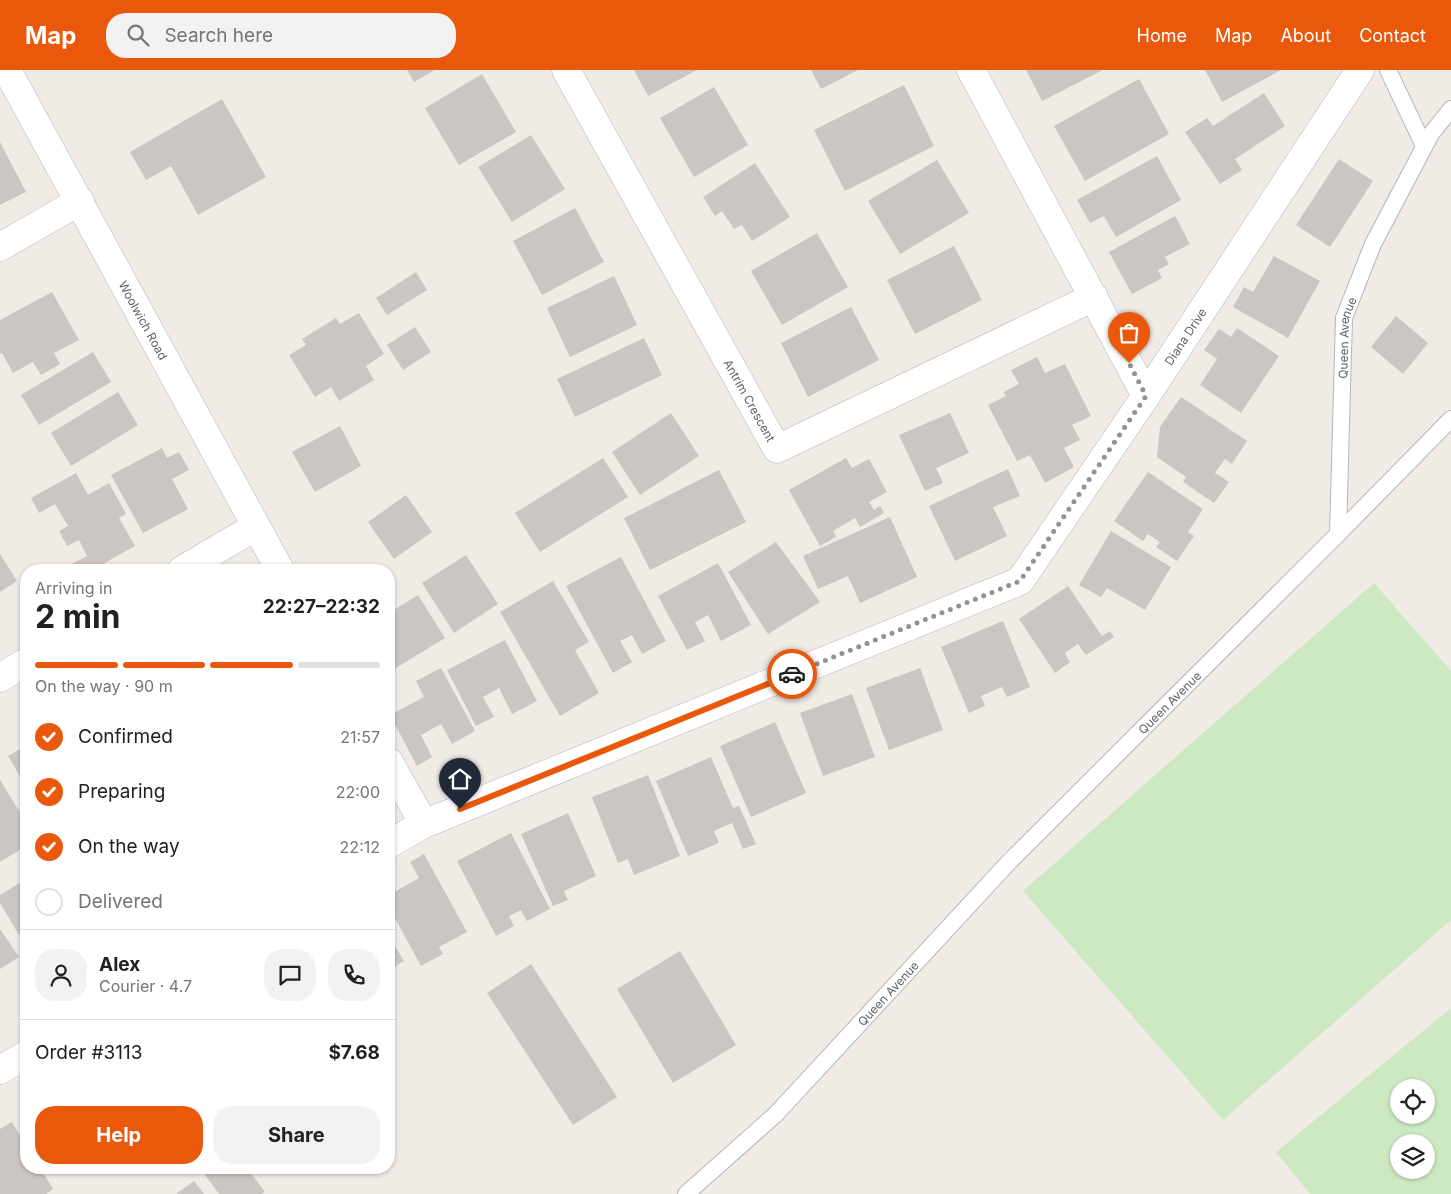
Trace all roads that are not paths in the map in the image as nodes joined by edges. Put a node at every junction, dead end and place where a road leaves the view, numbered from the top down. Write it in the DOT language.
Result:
graph roads {
  1 [pos="7,70"];
  2 [pos="566,70"];
  3 [pos="970,70"];
  4 [pos="1360,70"];
  5 [pos="1388,70"];
  6 [pos="1451,109"];
  7 [pos="1424,146"];
  8 [pos="80,201"];
  9 [pos="0,247"];
  10 [pos="1094,296"];
  11 [pos="1146,396"];
  12 [pos="1451,419"];
  13 [pos="255,526"];
  14 [pos="1338,534"];
  15 [pos="192,564"];
  16 [pos="277,564"];
  17 [pos="20,666"];
  18 [pos="0,678"];
  19 [pos="395,773"];
  20 [pos="424,824"];
  21 [pos="395,841"];
  22 [pos="20,1058"];
  23 [pos="0,1070"];
  24 [pos="686,1194"];
  1 -- 8 [label="street, Woolwich Road"];
  2 -- 10 [label="street, Antrim Crescent"];
  3 -- 10 [label="street"];
  4 -- 11 [label="street, Diana Drive"];
  5 -- 7 [label="lane"];
  6 -- 7 [label="lane, Queen Avenue"];
  7 -- 14 [label="lane, Queen Avenue"];
  8 -- 9 [label="street"];
  8 -- 13 [label="street, Woolwich Road"];
  10 -- 11 [label="street"];
  11 -- 20 [label="street, Diana Drive"];
  12 -- 14 [label="lane"];
  13 -- 15 [label="street"];
  13 -- 16 [label="street, Woolwich Road"];
  14 -- 24 [label="lane, Queen Avenue"];
  17 -- 18 [label="street"];
  19 -- 20 [label="street"];
  20 -- 21 [label="street, Diana Drive"];
  22 -- 23 [label="street"];
}
